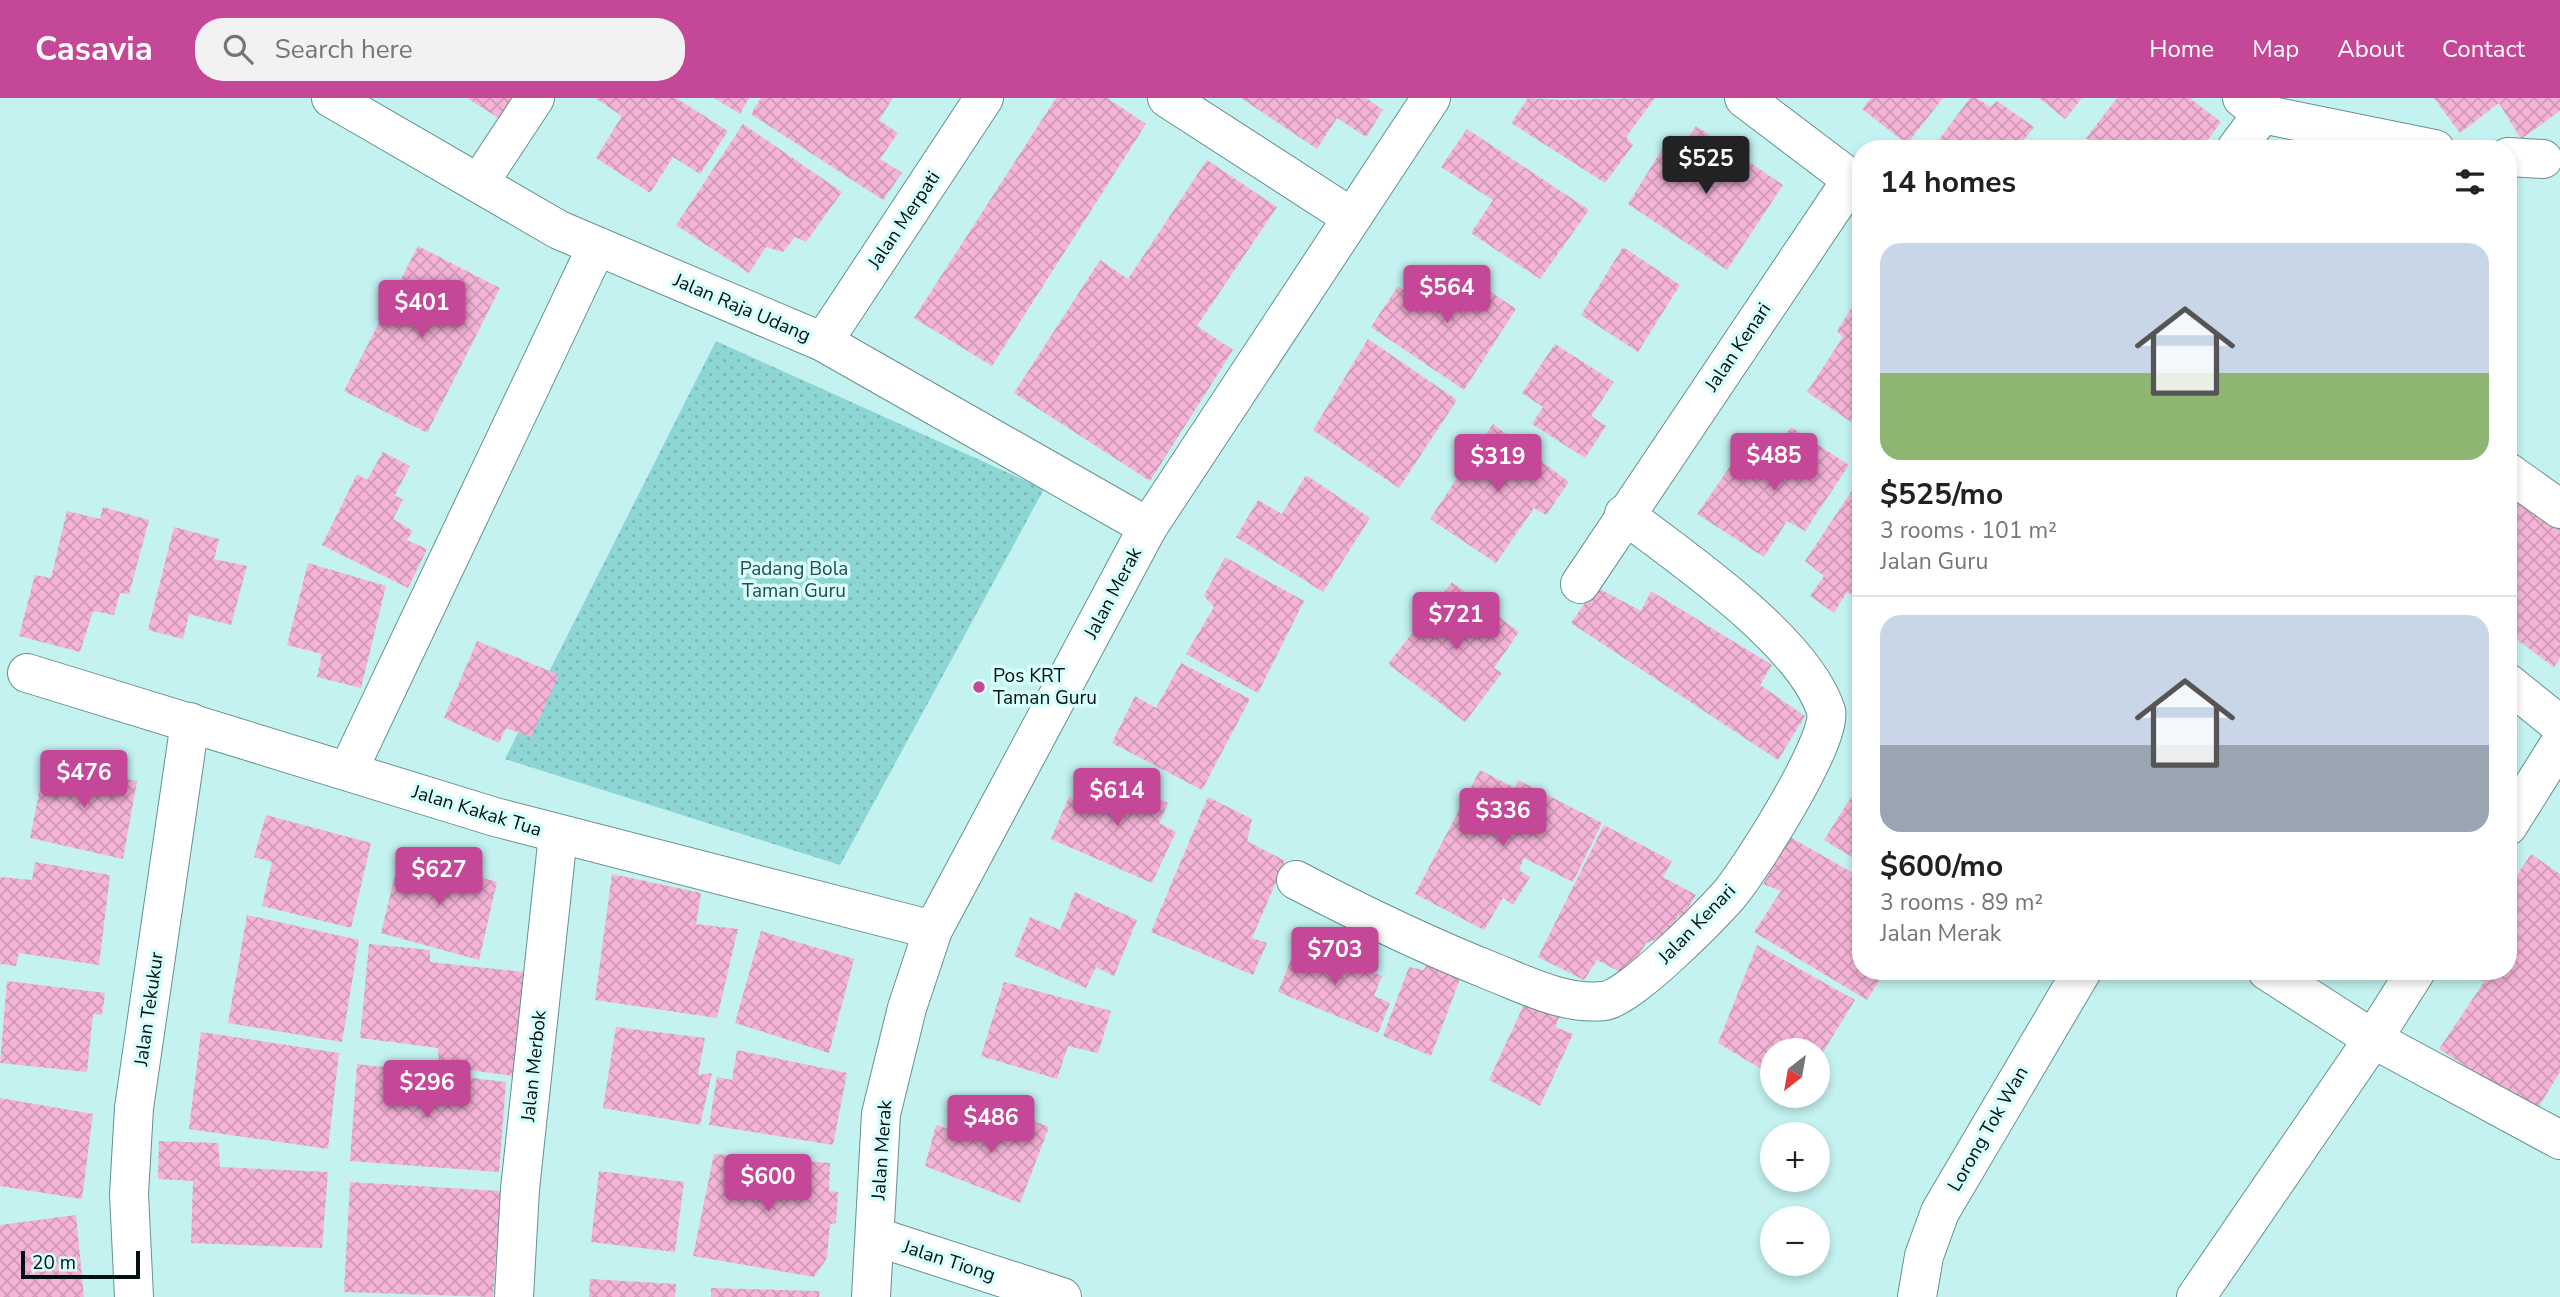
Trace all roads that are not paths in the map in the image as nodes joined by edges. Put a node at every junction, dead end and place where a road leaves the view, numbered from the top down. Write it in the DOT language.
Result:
graph roads {
  1 [pos="331,98"];
  2 [pos="535,98"];
  3 [pos="984,98"];
  4 [pos="1167,98"];
  5 [pos="1431,98"];
  6 [pos="1744,98"];
  7 [pos="2252,106"];
  8 [pos="2239,140"];
  9 [pos="2397,140"];
  10 [pos="1852,179"];
  11 [pos="479,183"];
  12 [pos="1852,188"];
  13 [pos="1351,217"];
  14 [pos="597,246"];
  15 [pos="823,342"];
  16 [pos="2517,478"];
  17 [pos="2560,509"];
  18 [pos="1624,514"];
  19 [pos="1148,527"];
  20 [pos="1580,584"];
  21 [pos="27,673"];
  22 [pos="2517,690"];
  23 [pos="190,722"];
  24 [pos="2560,724"];
  25 [pos="2560,743"];
  26 [pos="348,771"];
  27 [pos="2517,812"];
  28 [pos="558,835"];
  29 [pos="1296,880"];
  30 [pos="933,930"];
  31 [pos="2077,980"];
  32 [pos="2281,980"];
  33 [pos="2410,980"];
  34 [pos="2373,1039"];
  35 [pos="2560,1140"];
  36 [pos="877,1237"];
  37 [pos="134,1297"];
  38 [pos="514,1297"];
  39 [pos="871,1297"];
  40 [pos="1062,1297"];
  41 [pos="1917,1297"];
  42 [pos="2196,1297"];
  1 -- 11 [label="street, Jalan Raja Udang"];
  2 -- 11 [label="street"];
  3 -- 15 [label="street, Jalan Merpati"];
  4 -- 13 [label="street"];
  5 -- 13 [label="street, Jalan Merak"];
  6 -- 10 [label="street"];
  7 -- 8 [label="street"];
  7 -- 9 [label="street"];
  11 -- 14 [label="street, Jalan Raja Udang"];
  12 -- 18 [label="street, Jalan Kenari"];
  13 -- 19 [label="street, Jalan Merak"];
  14 -- 15 [label="street, Jalan Raja Udang"];
  14 -- 26 [label="street"];
  15 -- 19 [label="street, Jalan Raja Udang"];
  16 -- 17 [label="street"];
  18 -- 20 [label="street, Jalan Kenari"];
  18 -- 29 [label="street, Jalan Kenari"];
  19 -- 30 [label="street, Jalan Merak"];
  21 -- 23 [label="street, Jalan Kakak Tua"];
  22 -- 24 [label="street"];
  23 -- 26 [label="street, Jalan Kakak Tua"];
  23 -- 37 [label="street, Jalan Tekukur"];
  25 -- 27 [label="street"];
  26 -- 28 [label="street, Jalan Kakak Tua"];
  28 -- 30 [label="street, Jalan Kakak Tua"];
  28 -- 38 [label="street, Jalan Merbok"];
  30 -- 36 [label="street, Jalan Merak"];
  31 -- 41 [label="street, Lorong Tok Wan"];
  32 -- 34 [label="street"];
  33 -- 34 [label="street"];
  34 -- 35 [label="street"];
  34 -- 42 [label="street"];
  36 -- 39 [label="street, Jalan Merak"];
  36 -- 40 [label="street, Jalan Tiong"];
}
